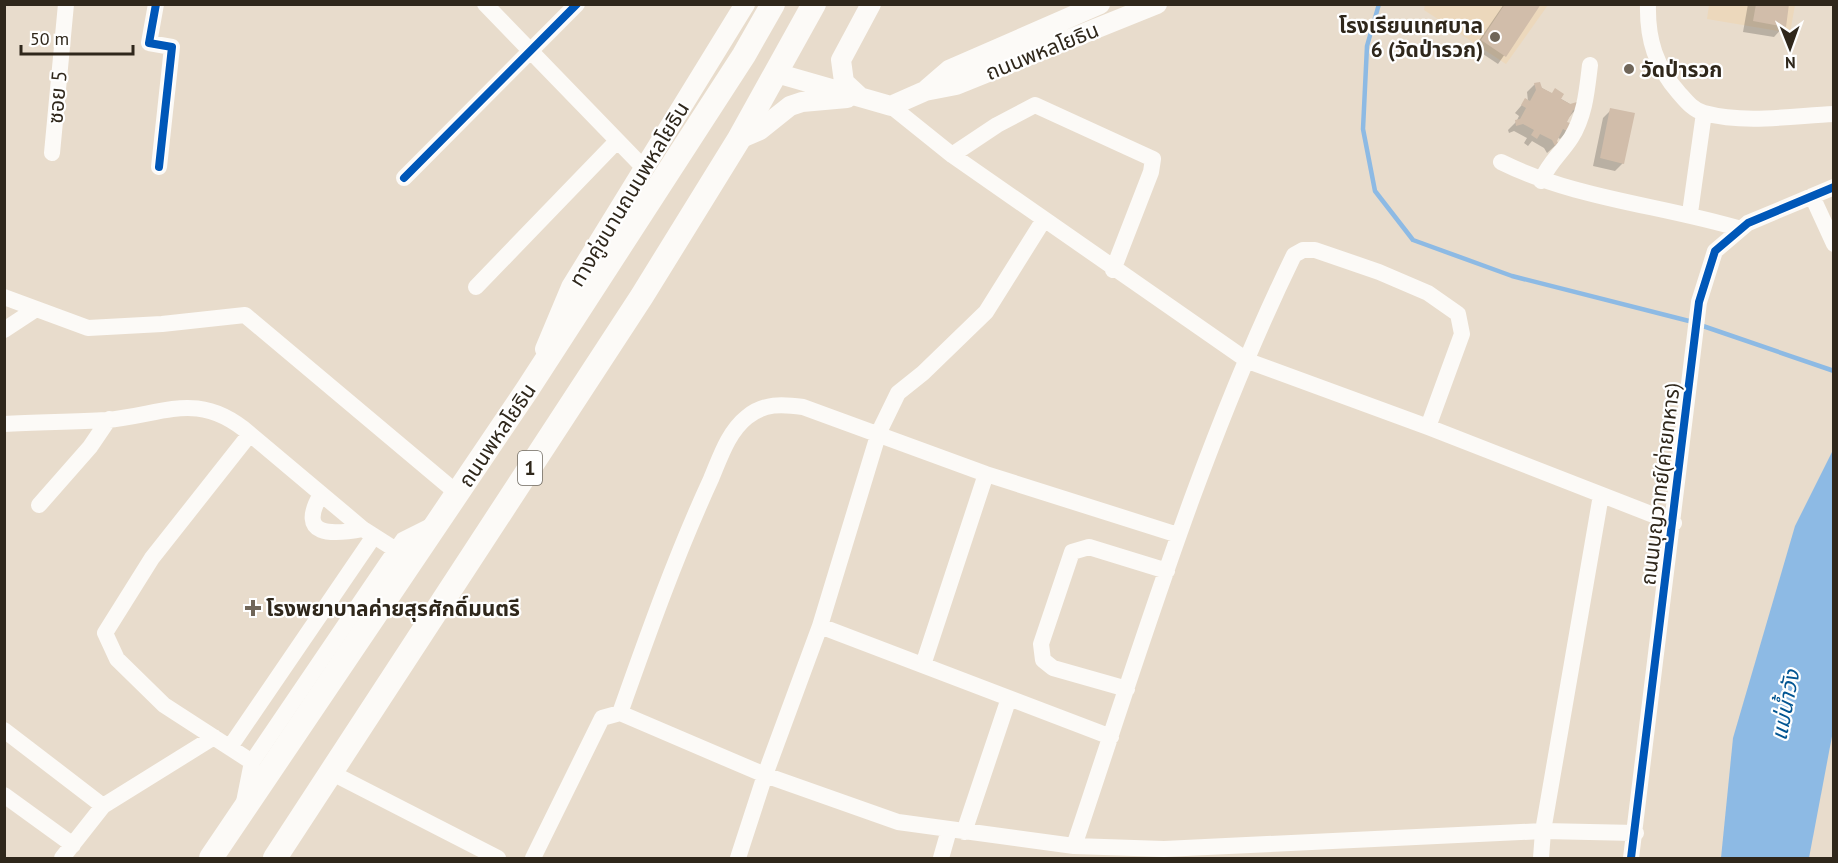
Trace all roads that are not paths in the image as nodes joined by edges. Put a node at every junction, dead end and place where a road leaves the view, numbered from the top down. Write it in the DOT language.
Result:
graph roads {
  1 [pos="66,4"];
  2 [pos="156,4"];
  3 [pos="485,4"];
  4 [pos="577,4"];
  5 [pos="745,4"];
  6 [pos="773,4"];
  7 [pos="814,4"];
  8 [pos="871,4"];
  9 [pos="1648,4"];
  10 [pos="1095,5"];
  11 [pos="1154,5"];
  12 [pos="529,52"];
  13 [pos="744,55"];
  14 [pos="1590,65"];
  15 [pos="776,72"];
  16 [pos="925,91"];
  17 [pos="859,96"];
  18 [pos="891,106"];
  19 [pos="1704,113"];
  20 [pos="1833,114"];
  21 [pos="739,139"];
  22 [pos="617,141"];
  23 [pos="52,153"];
  24 [pos="952,155"];
  25 [pos="1501,162"];
  26 [pos="159,167"];
  27 [pos="643,167"];
  28 [pos="404,178"];
  29 [pos="1541,181"];
  30 [pos="1833,188"];
  31 [pos="1812,196"];
  32 [pos="1690,213"];
  33 [pos="1043,221"];
  34 [pos="1741,229"];
  35 [pos="1833,244"];
  36 [pos="1113,270"];
  37 [pos="476,287"];
  38 [pos="4,297"];
  39 [pos="36,309"];
  40 [pos="4,330"];
  41 [pos="1248,361"];
  42 [pos="527,390"];
  43 [pos="109,419"];
  44 [pos="4,424"];
  45 [pos="1428,427"];
  46 [pos="879,432"];
  47 [pos="250,434"];
  48 [pos="986,474"];
  49 [pos="457,493"];
  50 [pos="321,494"];
  51 [pos="1601,495"];
  52 [pos="39,505"];
  53 [pos="1674,523"];
  54 [pos="434,525"];
  55 [pos="369,532"];
  56 [pos="1179,535"];
  57 [pos="396,550"];
  58 [pos="1167,571"];
  59 [pos="820,626"];
  60 [pos="923,665"];
  61 [pos="1127,689"];
  62 [pos="1009,698"];
  63 [pos="620,713"];
  64 [pos="4,730"];
  65 [pos="1111,736"];
  66 [pos="214,737"];
  67 [pos="230,747"];
  68 [pos="252,762"];
  69 [pos="332,773"];
  70 [pos="765,775"];
  71 [pos="4,795"];
  72 [pos="103,806"];
  73 [pos="242,811"];
  74 [pos="957,831"];
  75 [pos="1543,831"];
  76 [pos="1636,833"];
  77 [pos="1074,846"];
  78 [pos="68,852"];
  79 [pos="211,858"];
  80 [pos="275,858"];
  81 [pos="498,858"];
  82 [pos="533,858"];
  83 [pos="738,858"];
  84 [pos="941,858"];
  85 [pos="1541,858"];
  86 [pos="1631,858"];
  1 -- 23 [label="street, ซอย 5"];
  2 -- 26 [label="street"];
  3 -- 12 [label="street"];
  4 -- 12 [label="street"];
  5 -- 27 [label="main road, ทางคู่ขนานถนนพหลโยธิน / 1"];
  6 -- 13 [label="highway, ถนนพหลโยธิน / 1"];
  7 -- 15 [label="highway, 1"];
  8 -- 17 [label="main road"];
  9 -- 19 [label="street"];
  10 -- 16 [label="main road, ถนนพหลโยธิน"];
  11 -- 16 [label="main road, ถนนพหลโยธิน"];
  12 -- 22 [label="street"];
  12 -- 28 [label="street"];
  13 -- 15 [label="highway"];
  13 -- 42 [label="highway, ถนนพหลโยธิน / 1"];
  14 -- 29 [label="street"];
  15 -- 17 [label="main road"];
  15 -- 21 [label="highway, 1"];
  16 -- 18 [label="main road, ถนนพหลโยธิน"];
  17 -- 18 [label="main road"];
  17 -- 21 [label="main road"];
  18 -- 24 [label="street"];
  19 -- 20 [label="street"];
  19 -- 32 [label="street"];
  21 -- 69 [label="highway, 1"];
  22 -- 27 [label="street"];
  22 -- 37 [label="street"];
  24 -- 33 [label="street"];
  24 -- 36 [label="street"];
  25 -- 29 [label="street"];
  27 -- 42 [label="main road, ทางคู่ขนานถนนพหลโยธิน / 1"];
  29 -- 32 [label="street"];
  30 -- 31 [label="street, ถนนบุญวาทย์(ค่ายทหาร)"];
  31 -- 34 [label="street, ถนนบุญวาทย์(ค่ายทหาร)"];
  31 -- 35 [label="street"];
  32 -- 34 [label="street"];
  33 -- 36 [label="street"];
  33 -- 46 [label="street"];
  34 -- 53 [label="street, ถนนบุญวาทย์(ค่ายทหาร)"];
  36 -- 41 [label="street"];
  38 -- 39 [label="street"];
  39 -- 40 [label="street"];
  39 -- 49 [label="street"];
  41 -- 45 [label="street"];
  41 -- 45 [label="street"];
  41 -- 56 [label="street"];
  42 -- 49 [label="highway, ถนนพหลโยธิน / 1"];
  43 -- 44 [label="street"];
  43 -- 47 [label="street"];
  43 -- 52 [label="street"];
  45 -- 51 [label="street"];
  46 -- 48 [label="street"];
  46 -- 59 [label="street"];
  46 -- 63 [label="street"];
  47 -- 50 [label="street"];
  47 -- 66 [label="street"];
  48 -- 56 [label="street"];
  48 -- 60 [label="street"];
  49 -- 54 [label="highway, ถนนพหลโยธิน / 1"];
  50 -- 55 [label="street"];
  50 -- 55 [label="street"];
  51 -- 53 [label="street"];
  51 -- 75 [label="street"];
  53 -- 76 [label="street, ถนนบุญวาทย์(ค่ายทหาร)"];
  54 -- 57 [label="street"];
  54 -- 73 [label="highway, ถนนพหลโยธิน / 1"];
  55 -- 57 [label="street"];
  55 -- 67 [label="street"];
  56 -- 58 [label="street"];
  57 -- 68 [label="street"];
  58 -- 61 [label="street"];
  58 -- 61 [label="street"];
  59 -- 60 [label="street"];
  59 -- 70 [label="street"];
  60 -- 62 [label="street"];
  61 -- 65 [label="street"];
  62 -- 65 [label="street"];
  62 -- 74 [label="street"];
  63 -- 70 [label="street"];
  63 -- 82 [label="street"];
  64 -- 72 [label="street"];
  65 -- 77 [label="street"];
  66 -- 67 [label="street"];
  66 -- 72 [label="street"];
  67 -- 68 [label="street"];
  68 -- 73 [label="street"];
  69 -- 80 [label="highway, 1"];
  69 -- 81 [label="street"];
  70 -- 74 [label="street"];
  70 -- 83 [label="street"];
  71 -- 78 [label="street"];
  72 -- 78 [label="street"];
  73 -- 79 [label="highway, ถนนพหลโยธิน / 1"];
  74 -- 77 [label="street"];
  74 -- 84 [label="street"];
  75 -- 76 [label="street"];
  75 -- 77 [label="street"];
  75 -- 85 [label="street"];
  76 -- 86 [label="street, ถนนบุญวาทย์(ค่ายทหาร)"];
}
